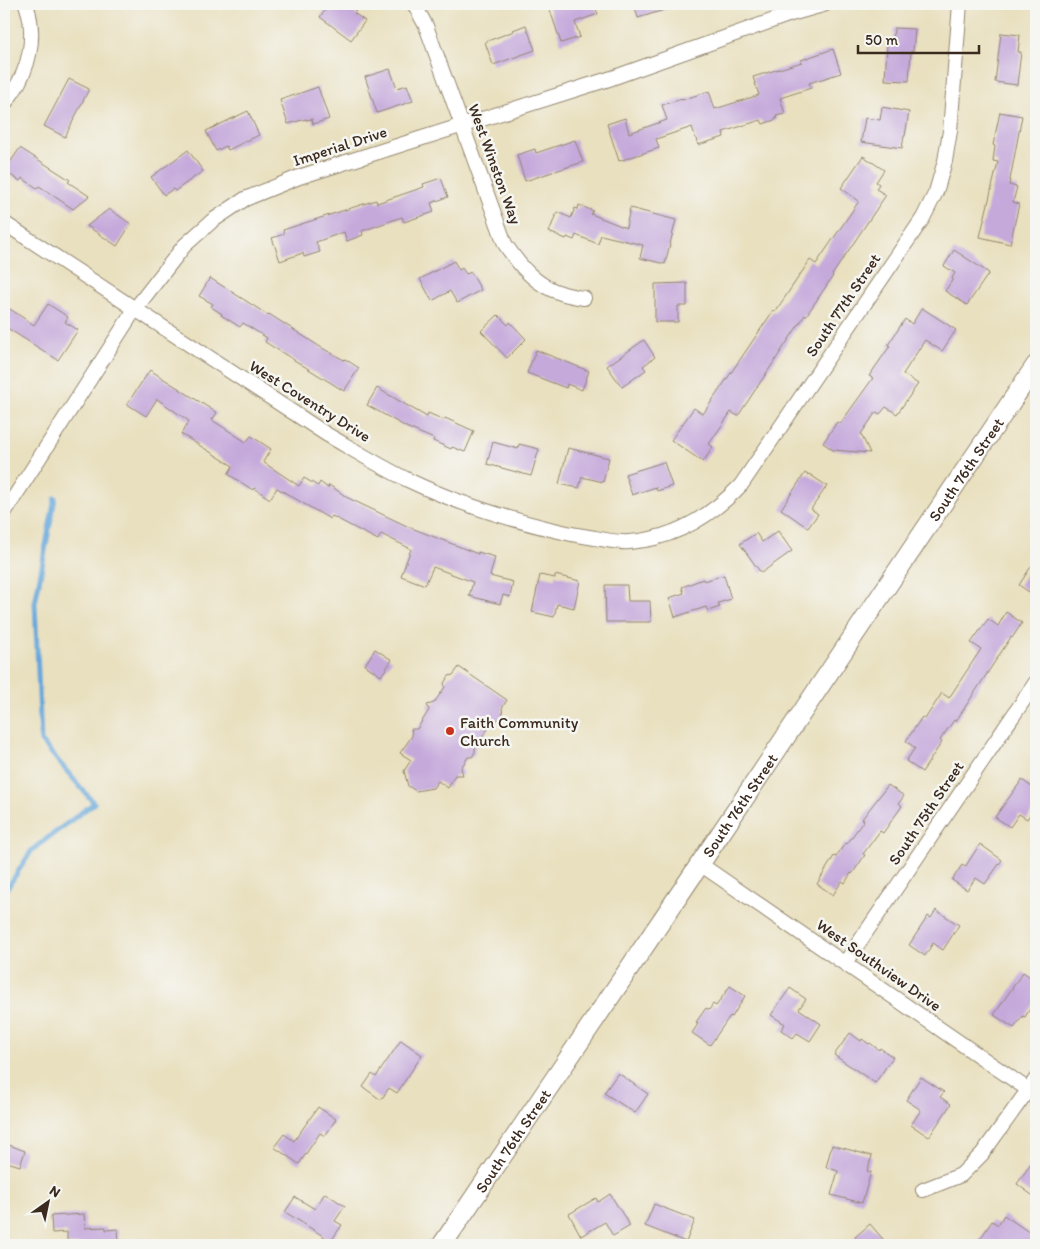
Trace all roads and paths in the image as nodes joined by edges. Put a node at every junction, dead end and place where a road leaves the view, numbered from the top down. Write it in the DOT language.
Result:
graph roads {
  1 [pos="26,4"];
  2 [pos="414,4"];
  3 [pos="826,4"];
  4 [pos="960,4"];
  5 [pos="789,9"];
  6 [pos="4,105"];
  7 [pos="463,125"];
  8 [pos="4,223"];
  9 [pos="584,298"];
  10 [pos="135,309"];
  11 [pos="1036,365"];
  12 [pos="4,513"];
  13 [pos="628,542"];
  14 [pos="1036,682"];
  15 [pos="700,864"];
  16 [pos="845,963"];
  17 [pos="1034,1088"];
  18 [pos="923,1190"];
  19 [pos="442,1245"];
  1 -- 6 [label="street"];
  2 -- 7 [label="street, West Winston Way"];
  3 -- 5 [label="street, Imperial Drive"];
  4 -- 13 [label="street, South 77th Street"];
  5 -- 7 [label="street, Imperial Drive"];
  7 -- 9 [label="street, West Winston Way"];
  7 -- 10 [label="street, Imperial Drive"];
  8 -- 10 [label="street, West Coventry Drive"];
  10 -- 12 [label="street, Imperial Drive"];
  10 -- 13 [label="street, West Coventry Drive"];
  11 -- 15 [label="main road, South 76th Street"];
  14 -- 16 [label="street, South 75th Street"];
  15 -- 16 [label="street, West Southview Drive"];
  15 -- 19 [label="main road, South 76th Street"];
  16 -- 17 [label="street, West Southview Drive"];
  17 -- 18 [label="street"];
}
